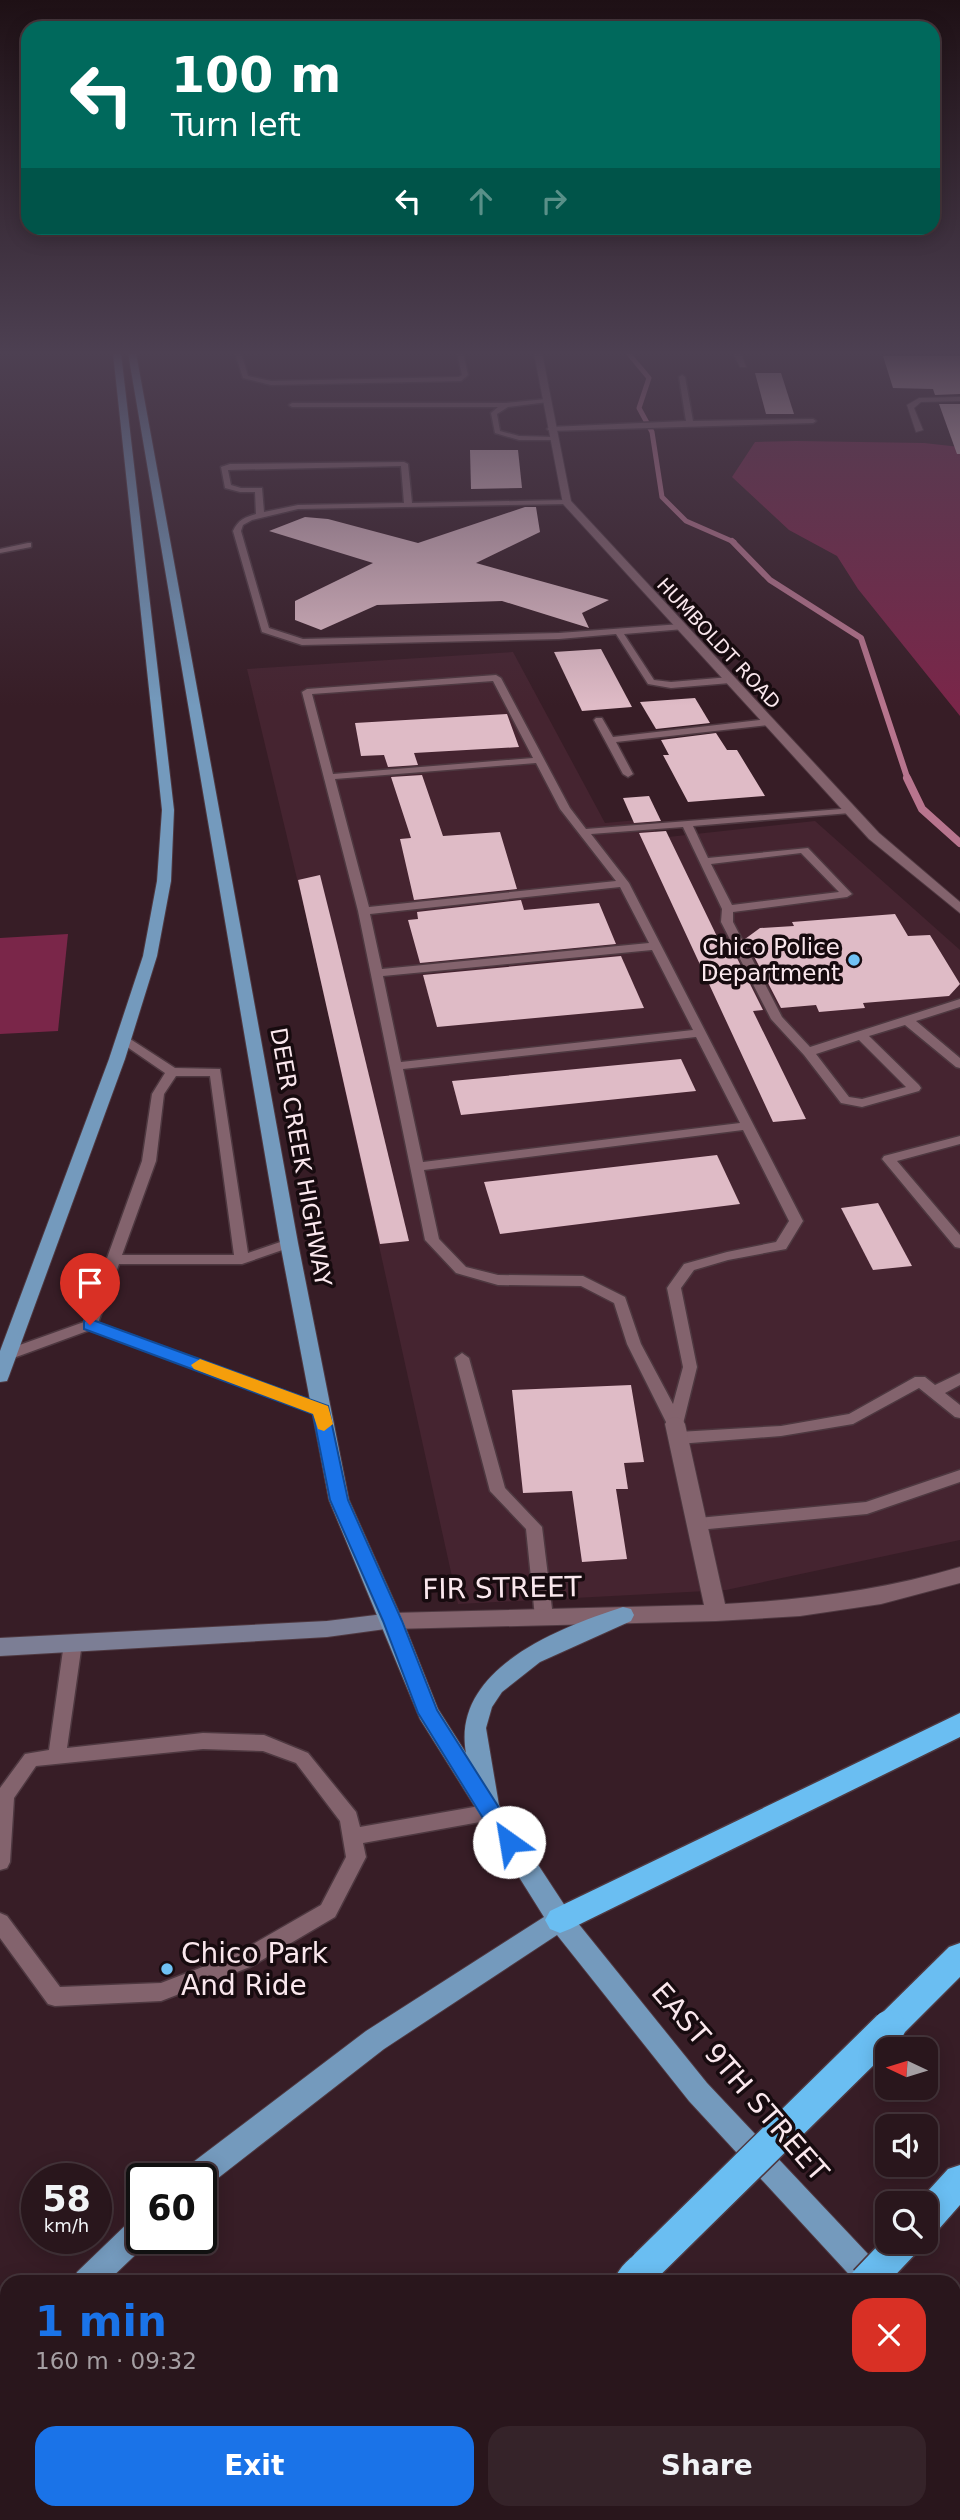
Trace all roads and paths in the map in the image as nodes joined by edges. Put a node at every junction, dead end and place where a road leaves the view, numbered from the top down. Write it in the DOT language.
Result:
graph roads {
  1 [pos="130,471"];
  2 [pos="153,471"];
  3 [pos="224,471"];
  4 [pos="405,471"];
  5 [pos="559,471"];
  6 [pos="566,502"];
  7 [pos="408,505"];
  8 [pos="260,515"];
  9 [pos="28,545"];
  10 [pos="0,551"];
  11 [pos="681,627"];
  12 [pos="620,632"];
  13 [pos="730,680"];
  14 [pos="599,720"];
  15 [pos="768,722"];
  16 [pos="610,740"];
  17 [pos="539,760"];
  18 [pos="628,774"];
  19 [pos="329,777"];
  20 [pos="850,810"];
  21 [pos="686,823"];
  22 [pos="583,832"];
  23 [pos="706,861"];
  24 [pos="624,883"];
  25 [pos="728,909"];
  26 [pos="960,909"];
  27 [pos="364,911"];
  28 [pos="656,946"];
  29 [pos="377,973"];
  30 [pos="960,1003"];
  31 [pos="905,1019"];
  32 [pos="700,1033"];
  33 [pos="860,1034"];
  34 [pos="124,1039"];
  35 [pos="808,1052"];
  36 [pos="960,1064"];
  37 [pos="396,1066"];
  38 [pos="172,1072"];
  39 [pos="748,1126"];
  40 [pos="960,1140"];
  41 [pos="417,1167"];
  42 [pos="289,1242"];
  43 [pos="960,1244"];
  44 [pos="114,1259"];
  45 [pos="242,1260"];
  46 [pos="90,1325"];
  47 [pos="8,1355"];
  48 [pos="462,1358"];
  49 [pos="0,1376"];
  50 [pos="960,1378"];
  51 [pos="934,1392"];
  52 [pos="321,1410"];
  53 [pos="960,1413"];
  54 [pos="677,1431"];
  55 [pos="960,1475"];
  56 [pos="698,1524"];
  57 [pos="960,1575"];
  58 [pos="716,1613"];
  59 [pos="623,1615"];
  60 [pos="544,1617"];
  61 [pos="392,1621"];
  62 [pos="73,1643"];
  63 [pos="0,1647"];
  64 [pos="960,1724"];
  65 [pos="57,1755"];
  66 [pos="491,1812"];
  67 [pos="352,1837"];
  68 [pos="0,1863"];
  69 [pos="560,1920"];
  70 [pos="0,1922"];
  71 [pos="960,1957"];
  72 [pos="215,2163"];
  73 [pos="960,2181"];
  74 [pos="938,2205"];
  75 [pos="126,2245"];
  76 [pos="893,2254"];
  77 [pos="638,2274"];
  78 [pos="94,2275"];
  79 [pos="869,2275"];
  80 [pos="873,2275"];
  1 -- 34 [label="main road"];
  2 -- 42 [label="main road, DEER CREEK HIGHWAY"];
  3 -- 8 [label="lane"];
  4 -- 7 [label="lane"];
  5 -- 6 [label="street"];
  6 -- 7 [label="lane"];
  6 -- 11 [label="street, HUMBOLDT ROAD"];
  7 -- 8 [label="lane"];
  8 -- 12 [label="lane"];
  9 -- 10 [label="lane"];
  11 -- 12 [label="lane"];
  11 -- 13 [label="street, HUMBOLDT ROAD"];
  12 -- 13 [label="lane"];
  13 -- 15 [label="street, HUMBOLDT ROAD"];
  14 -- 16 [label="lane"];
  15 -- 16 [label="lane"];
  15 -- 20 [label="street, HUMBOLDT ROAD"];
  16 -- 18 [label="lane"];
  17 -- 19 [label="lane"];
  17 -- 19 [label="lane"];
  17 -- 22 [label="lane"];
  19 -- 27 [label="lane"];
  20 -- 21 [label="lane"];
  20 -- 26 [label="street, HUMBOLDT ROAD"];
  21 -- 22 [label="lane"];
  21 -- 23 [label="lane"];
  22 -- 24 [label="lane"];
  23 -- 25 [label="lane"];
  23 -- 25 [label="lane"];
  24 -- 27 [label="lane"];
  24 -- 28 [label="lane"];
  25 -- 35 [label="lane"];
  27 -- 29 [label="lane"];
  28 -- 29 [label="lane"];
  28 -- 32 [label="lane"];
  29 -- 37 [label="lane"];
  30 -- 31 [label="lane"];
  31 -- 33 [label="lane"];
  31 -- 36 [label="lane"];
  32 -- 37 [label="lane"];
  32 -- 39 [label="lane"];
  33 -- 35 [label="lane"];
  33 -- 35 [label="lane"];
  34 -- 38 [label="lane"];
  34 -- 47 [label="main road"];
  37 -- 41 [label="lane"];
  38 -- 44 [label="lane"];
  38 -- 45 [label="lane"];
  39 -- 41 [label="lane"];
  39 -- 54 [label="lane"];
  40 -- 43 [label="lane"];
  41 -- 54 [label="lane"];
  42 -- 45 [label="lane"];
  42 -- 52 [label="main road, DEER CREEK HIGHWAY"];
  44 -- 45 [label="lane"];
  44 -- 46 [label="lane"];
  46 -- 47 [label="lane"];
  46 -- 52 [label="lane"];
  47 -- 49 [label="main road"];
  48 -- 60 [label="lane"];
  50 -- 51 [label="lane"];
  51 -- 53 [label="lane"];
  51 -- 54 [label="lane"];
  52 -- 61 [label="main road, DEER CREEK HIGHWAY"];
  54 -- 56 [label="street"];
  55 -- 56 [label="lane"];
  56 -- 58 [label="street"];
  57 -- 58 [label="street, FIR STREET"];
  58 -- 59 [label="street, FIR STREET"];
  59 -- 60 [label="street, FIR STREET"];
  59 -- 66 [label="main road"];
  60 -- 61 [label="street, FIR STREET"];
  61 -- 62 [label="street, FIR STREET"];
  61 -- 66 [label="main road, DEER CREEK HIGHWAY"];
  62 -- 63 [label="street, FIR STREET"];
  62 -- 65 [label="lane"];
  64 -- 69 [label="highway"];
  65 -- 67 [label="lane"];
  65 -- 68 [label="lane"];
  66 -- 67 [label="lane"];
  66 -- 69 [label="main road, DEER CREEK HIGHWAY"];
  67 -- 70 [label="lane"];
  69 -- 72 [label="main road"];
  69 -- 79 [label="main road, EAST 9TH STREET"];
  71 -- 77 [label="highway, bridge"];
  73 -- 74 [label="highway"];
  75 -- 78 [label="main road"];
  76 -- 80 [label="highway, bridge"];
}
